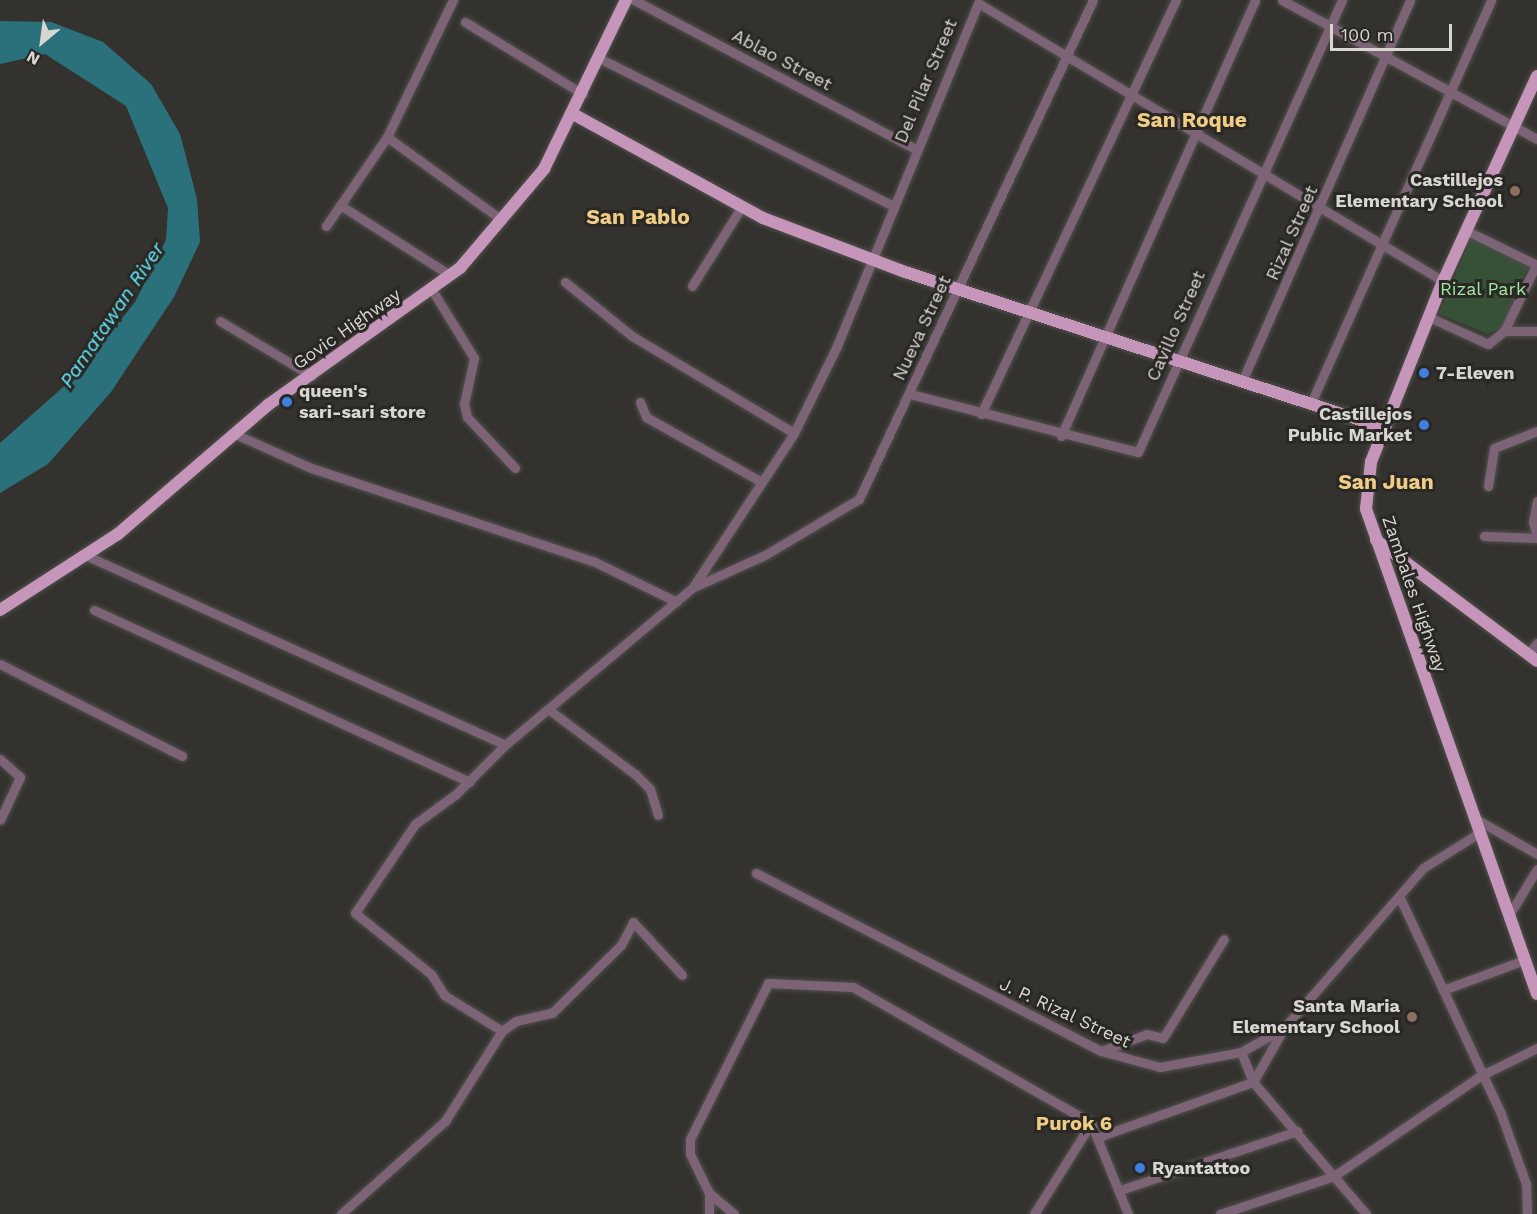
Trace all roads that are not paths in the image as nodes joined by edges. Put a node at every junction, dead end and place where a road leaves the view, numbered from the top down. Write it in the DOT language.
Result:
graph roads {
  1 [pos="453,0"];
  2 [pos="626,0"];
  3 [pos="634,0"];
  4 [pos="1093,0"];
  5 [pos="1176,0"];
  6 [pos="1256,0"];
  7 [pos="1282,0"];
  8 [pos="1342,0"];
  9 [pos="1410,0"];
  10 [pos="1491,0"];
  11 [pos="465,22"];
  12 [pos="1330,27"];
  13 [pos="1066,53"];
  14 [pos="1386,57"];
  15 [pos="599,58"];
  16 [pos="1537,76"];
  17 [pos="1134,91"];
  18 [pos="1451,93"];
  19 [pos="583,94"];
  20 [pos="573,114"];
  21 [pos="1514,127"];
  22 [pos="1198,130"];
  23 [pos="387,137"];
  24 [pos="1537,140"];
  25 [pos="915,149"];
  26 [pos="1265,172"];
  27 [pos="340,205"];
  28 [pos="742,206"];
  29 [pos="893,206"];
  30 [pos="1322,208"];
  31 [pos="502,220"];
  32 [pos="326,226"];
  33 [pos="1465,230"];
  34 [pos="1382,245"];
  35 [pos="871,257"];
  36 [pos="1536,265"];
  37 [pos="450,275"];
  38 [pos="1443,281"];
  39 [pos="565,282"];
  40 [pos="692,286"];
  41 [pos="958,289"];
  42 [pos="432,290"];
  43 [pos="1028,312"];
  44 [pos="1429,317"];
  45 [pos="220,321"];
  46 [pos="1503,331"];
  47 [pos="1537,331"];
  48 [pos="1102,334"];
  49 [pos="1179,358"];
  50 [pos="312,376"];
  51 [pos="1243,380"];
  52 [pos="909,394"];
  53 [pos="640,402"];
  54 [pos="1311,403"];
  55 [pos="981,414"];
  56 [pos="1385,428"];
  57 [pos="1537,431"];
  58 [pos="794,433"];
  59 [pos="235,434"];
  60 [pos="1061,436"];
  61 [pos="515,468"];
  62 [pos="762,482"];
  63 [pos="1488,486"];
  64 [pos="1537,501"];
  65 [pos="1484,536"];
  66 [pos="1537,537"];
  67 [pos="1375,539"];
  68 [pos="85,555"];
  69 [pos="693,587"];
  70 [pos="677,602"];
  71 [pos="0,610"];
  72 [pos="94,610"];
  73 [pos="1537,643"];
  74 [pos="1533,658"];
  75 [pos="0,664"];
  76 [pos="548,709"];
  77 [pos="505,745"];
  78 [pos="182,756"];
  79 [pos="0,759"];
  80 [pos="470,782"];
  81 [pos="658,815"];
  82 [pos="1474,818"];
  83 [pos="0,820"];
  84 [pos="1479,833"];
  85 [pos="1537,854"];
  86 [pos="1537,869"];
  87 [pos="756,873"];
  88 [pos="1400,898"];
  89 [pos="1508,917"];
  90 [pos="1224,939"];
  91 [pos="1524,960"];
  92 [pos="682,975"];
  93 [pos="1443,990"];
  94 [pos="1537,994"];
  95 [pos="1284,1028"];
  96 [pos="502,1031"];
  97 [pos="1537,1048"];
  98 [pos="1101,1051"];
  99 [pos="1241,1052"];
  100 [pos="1480,1076"];
  101 [pos="1253,1082"];
  102 [pos="1091,1123"];
  103 [pos="1297,1131"];
  104 [pos="1101,1136"];
  105 [pos="1334,1176"];
  106 [pos="1120,1190"];
  107 [pos="709,1193"];
  108 [pos="341,1214"];
  109 [pos="708,1214"];
  110 [pos="734,1214"];
  111 [pos="1034,1214"];
  112 [pos="1128,1214"];
  113 [pos="1220,1214"];
  114 [pos="1366,1214"];
  115 [pos="1527,1214"];
  1 -- 23 [label="street"];
  2 -- 15 [label="main road, Govic Highway"];
  3 -- 25 [label="street, Ablao Street"];
  4 -- 13 [label="street, Nueva Street"];
  5 -- 17 [label="street"];
  6 -- 22 [label="street"];
  7 -- 12 [label="street"];
  8 -- 12 [label="street, Cavillo Street"];
  9 -- 14 [label="street, Rizal Street"];
  10 -- 18 [label="street"];
  11 -- 19 [label="street"];
  12 -- 14 [label="street"];
  12 -- 26 [label="street, Cavillo Street"];
  13 -- 17 [label="street, Del Pilar Street"];
  13 -- 25 [label="street, Del Pilar Street"];
  13 -- 41 [label="street, Nueva Street"];
  14 -- 18 [label="street"];
  14 -- 30 [label="street, Rizal Street"];
  15 -- 19 [label="main road, Govic Highway"];
  15 -- 29 [label="street"];
  16 -- 21 [label="main road, Zambales Highway"];
  17 -- 22 [label="street, Del Pilar Street"];
  17 -- 43 [label="street"];
  18 -- 21 [label="street"];
  18 -- 34 [label="street"];
  19 -- 20 [label="main road, Govic Highway"];
  20 -- 28 [label="main road"];
  20 -- 31 [label="main road, Govic Highway"];
  21 -- 24 [label="street"];
  21 -- 33 [label="main road, Zambales Highway"];
  22 -- 26 [label="street, Del Pilar Street"];
  22 -- 48 [label="street"];
  23 -- 27 [label="street"];
  23 -- 31 [label="street"];
  25 -- 29 [label="street, Del Pilar Street"];
  26 -- 30 [label="street, Del Pilar Street"];
  26 -- 49 [label="street, Cavillo Street"];
  27 -- 32 [label="street"];
  27 -- 37 [label="street"];
  28 -- 35 [label="main road"];
  28 -- 40 [label="street"];
  29 -- 35 [label="street, Del Pilar Street"];
  30 -- 34 [label="street, Del Pilar Street"];
  30 -- 51 [label="street, Rizal Street"];
  31 -- 37 [label="main road, Govic Highway"];
  33 -- 36 [label="street"];
  33 -- 38 [label="main road, Zambales Highway"];
  34 -- 38 [label="street, Del Pilar Street"];
  34 -- 54 [label="street"];
  35 -- 41 [label="main road"];
  35 -- 58 [label="street, Del Pilar Street"];
  36 -- 46 [label="street"];
  37 -- 42 [label="main road, Govic Highway"];
  38 -- 44 [label="main road, Zambales Highway"];
  39 -- 58 [label="street"];
  41 -- 43 [label="main road"];
  41 -- 52 [label="street, Nueva Street"];
  42 -- 50 [label="main road, Govic Highway"];
  42 -- 61 [label="street"];
  43 -- 48 [label="main road"];
  43 -- 55 [label="street"];
  44 -- 46 [label="street"];
  44 -- 56 [label="main road, Zambales Highway"];
  45 -- 50 [label="street"];
  46 -- 47 [label="street"];
  48 -- 49 [label="main road"];
  48 -- 60 [label="street"];
  49 -- 51 [label="main road"];
  49 -- 60 [label="street, Cavillo Street"];
  50 -- 59 [label="main road, Govic Highway"];
  51 -- 54 [label="main road"];
  52 -- 55 [label="street, Cavillo Street"];
  52 -- 69 [label="street, Nueva Street"];
  53 -- 62 [label="street"];
  54 -- 56 [label="main road"];
  55 -- 60 [label="street, Cavillo Street"];
  56 -- 67 [label="main road, Zambales Highway"];
  57 -- 63 [label="street"];
  58 -- 62 [label="street, Del Pilar Street"];
  59 -- 68 [label="main road, Govic Highway"];
  59 -- 70 [label="street"];
  62 -- 69 [label="street, Del Pilar Street"];
  64 -- 66 [label="street"];
  65 -- 66 [label="street"];
  67 -- 74 [label="main road"];
  67 -- 82 [label="main road, Zambales Highway"];
  68 -- 71 [label="main road, Govic Highway"];
  68 -- 77 [label="street"];
  69 -- 70 [label="street"];
  70 -- 76 [label="street"];
  72 -- 80 [label="street"];
  73 -- 74 [label="street"];
  75 -- 78 [label="street"];
  76 -- 77 [label="street"];
  76 -- 81 [label="street"];
  77 -- 80 [label="street"];
  79 -- 83 [label="street"];
  80 -- 96 [label="street"];
  82 -- 84 [label="main road, Zambales Highway"];
  82 -- 85 [label="street"];
  84 -- 88 [label="street, J. P. Rizal Street"];
  84 -- 89 [label="main road, Zambales Highway"];
  86 -- 89 [label="street"];
  87 -- 98 [label="street, J. P. Rizal Street"];
  88 -- 93 [label="street"];
  88 -- 95 [label="street, J. P. Rizal Street"];
  89 -- 91 [label="main road, Zambales Highway"];
  90 -- 98 [label="street"];
  91 -- 93 [label="street"];
  91 -- 94 [label="main road, Zambales Highway"];
  92 -- 96 [label="street"];
  93 -- 100 [label="street"];
  95 -- 99 [label="street, J. P. Rizal Street"];
  95 -- 101 [label="street"];
  96 -- 108 [label="street"];
  97 -- 100 [label="street"];
  98 -- 99 [label="street, J. P. Rizal Street"];
  99 -- 101 [label="street"];
  100 -- 105 [label="street"];
  100 -- 115 [label="street"];
  101 -- 103 [label="street"];
  101 -- 104 [label="street"];
  102 -- 104 [label="street"];
  102 -- 107 [label="street"];
  102 -- 111 [label="street"];
  103 -- 105 [label="street"];
  103 -- 106 [label="street"];
  104 -- 106 [label="street"];
  105 -- 113 [label="street"];
  105 -- 114 [label="street"];
  106 -- 112 [label="street"];
  107 -- 109 [label="street"];
  107 -- 110 [label="street"];
}
